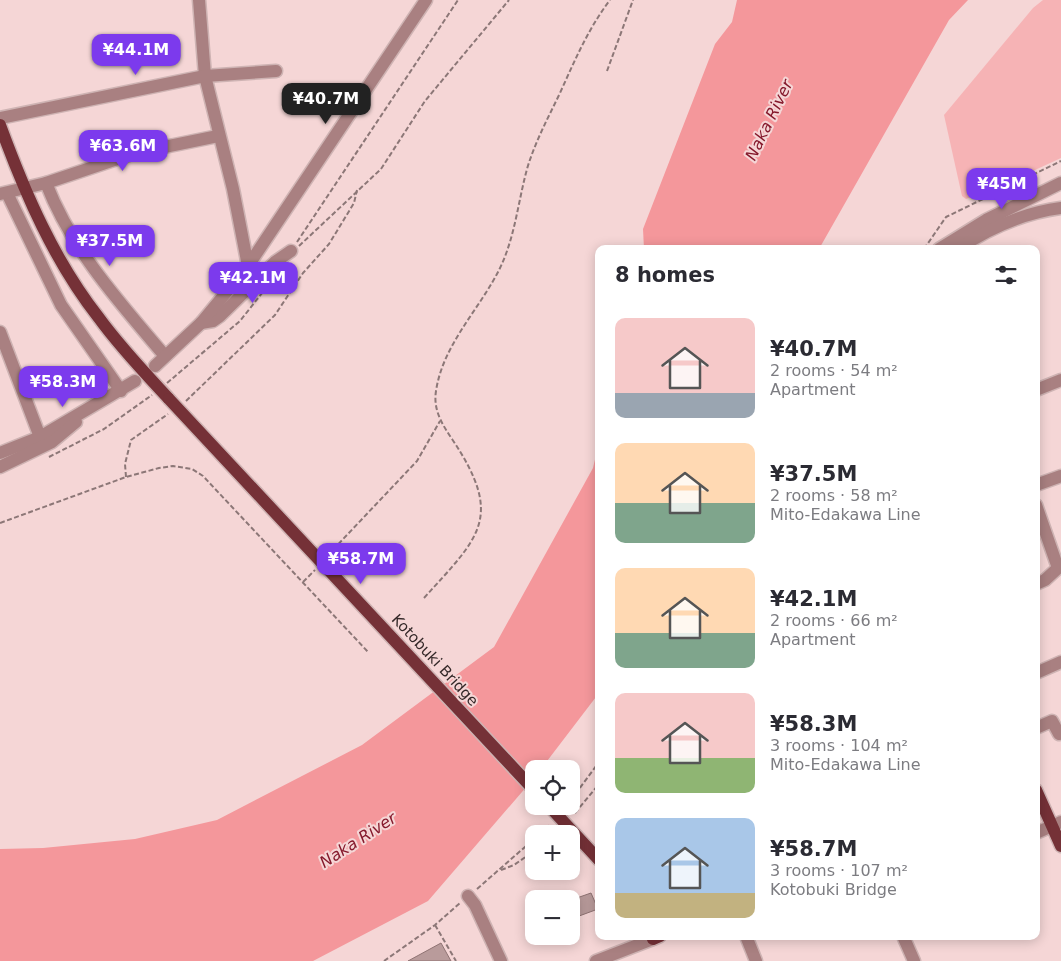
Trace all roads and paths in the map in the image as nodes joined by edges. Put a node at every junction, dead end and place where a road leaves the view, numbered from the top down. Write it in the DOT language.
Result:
graph roads {
  1 [pos="199,0"];
  2 [pos="426,0"];
  3 [pos="509,0"];
  4 [pos="610,0"];
  5 [pos="632,0"];
  6 [pos="276,71"];
  7 [pos="607,71"];
  8 [pos="205,76"];
  9 [pos="0,118"];
  10 [pos="0,125"];
  11 [pos="218,136"];
  12 [pos="1061,161"];
  13 [pos="46,183"];
  14 [pos="1061,183"];
  15 [pos="23,188"];
  16 [pos="357,190"];
  17 [pos="4,194"];
  18 [pos="1061,208"];
  19 [pos="927,245"];
  20 [pos="945,245"];
  21 [pos="964,245"];
  22 [pos="291,251"];
  23 [pos="248,266"];
  24 [pos="201,323"];
  25 [pos="0,332"];
  26 [pos="165,356"];
  27 [pos="155,366"];
  28 [pos="135,381"];
  29 [pos="1060,382"];
  30 [pos="1040,389"];
  31 [pos="121,390"];
  32 [pos="174,405"];
  33 [pos="79,415"];
  34 [pos="440,421"];
  35 [pos="40,437"];
  36 [pos="0,453"];
  37 [pos="0,466"];
  38 [pos="1061,476"];
  39 [pos="126,477"];
  40 [pos="1040,484"];
  41 [pos="1040,516"];
  42 [pos="0,523"];
  43 [pos="322,562"];
  44 [pos="1060,567"];
  45 [pos="316,568"];
  46 [pos="303,582"];
  47 [pos="1040,582"];
  48 [pos="424,598"];
  49 [pos="369,653"];
  50 [pos="1061,662"];
  51 [pos="1040,671"];
  52 [pos="1040,726"];
  53 [pos="1061,733"];
  54 [pos="595,767"];
  55 [pos="525,780"];
  56 [pos="580,788"];
  57 [pos="595,789"];
  58 [pos="1040,796"];
  59 [pos="580,808"];
  60 [pos="557,815"];
  61 [pos="1057,824"];
  62 [pos="1040,831"];
  63 [pos="1061,846"];
  64 [pos="595,856"];
  65 [pos="525,858"];
  66 [pos="499,871"];
  67 [pos="468,896"];
  68 [pos="435,925"];
  69 [pos="648,940"];
  70 [pos="748,940"];
  71 [pos="905,940"];
  72 [pos="456,961"];
  73 [pos="501,961"];
  74 [pos="596,961"];
  75 [pos="756,961"];
  76 [pos="914,961"];
  1 -- 8 [label="street"];
  2 -- 23 [label="street"];
  3 -- 16 [label="path"];
  4 -- 34 [label="path"];
  5 -- 7 [label="path"];
  6 -- 8 [label="street"];
  8 -- 9 [label="street"];
  8 -- 11 [label="street"];
  10 -- 15 [label="main road, Kotobuki Bridge"];
  11 -- 13 [label="street"];
  11 -- 23 [label="street"];
  12 -- 19 [label="path"];
  13 -- 15 [label="street"];
  13 -- 26 [label="street"];
  14 -- 20 [label="street"];
  15 -- 17 [label="street"];
  15 -- 32 [label="main road, Kotobuki Bridge"];
  16 -- 22 [label="path"];
  16 -- 32 [label="path"];
  17 -- 31 [label="street"];
  18 -- 21 [label="street"];
  22 -- 24 [label="street"];
  23 -- 24 [label="street"];
  24 -- 26 [label="street"];
  25 -- 35 [label="street"];
  26 -- 27 [label="street"];
  28 -- 31 [label="street"];
  29 -- 30 [label="street"];
  31 -- 33 [label="street"];
  32 -- 39 [label="path"];
  32 -- 55 [label="main road, Kotobuki Bridge, bridge"];
  33 -- 35 [label="street"];
  33 -- 37 [label="street"];
  34 -- 43 [label="path"];
  34 -- 48 [label="path"];
  35 -- 36 [label="street"];
  38 -- 40 [label="street"];
  39 -- 42 [label="path"];
  39 -- 46 [label="path"];
  41 -- 44 [label="street"];
  44 -- 47 [label="street"];
  45 -- 46 [label="path"];
  46 -- 49 [label="path"];
  50 -- 51 [label="street"];
  52 -- 53 [label="street"];
  54 -- 56 [label="path"];
  57 -- 59 [label="path"];
  58 -- 61 [label="main road"];
  60 -- 64 [label="main road"];
  61 -- 62 [label="street"];
  61 -- 63 [label="main road"];
  65 -- 66 [label="path"];
  67 -- 73 [label="street"];
  68 -- 72 [label="path"];
  69 -- 74 [label="street"];
  70 -- 75 [label="street"];
  71 -- 76 [label="street"];
}
